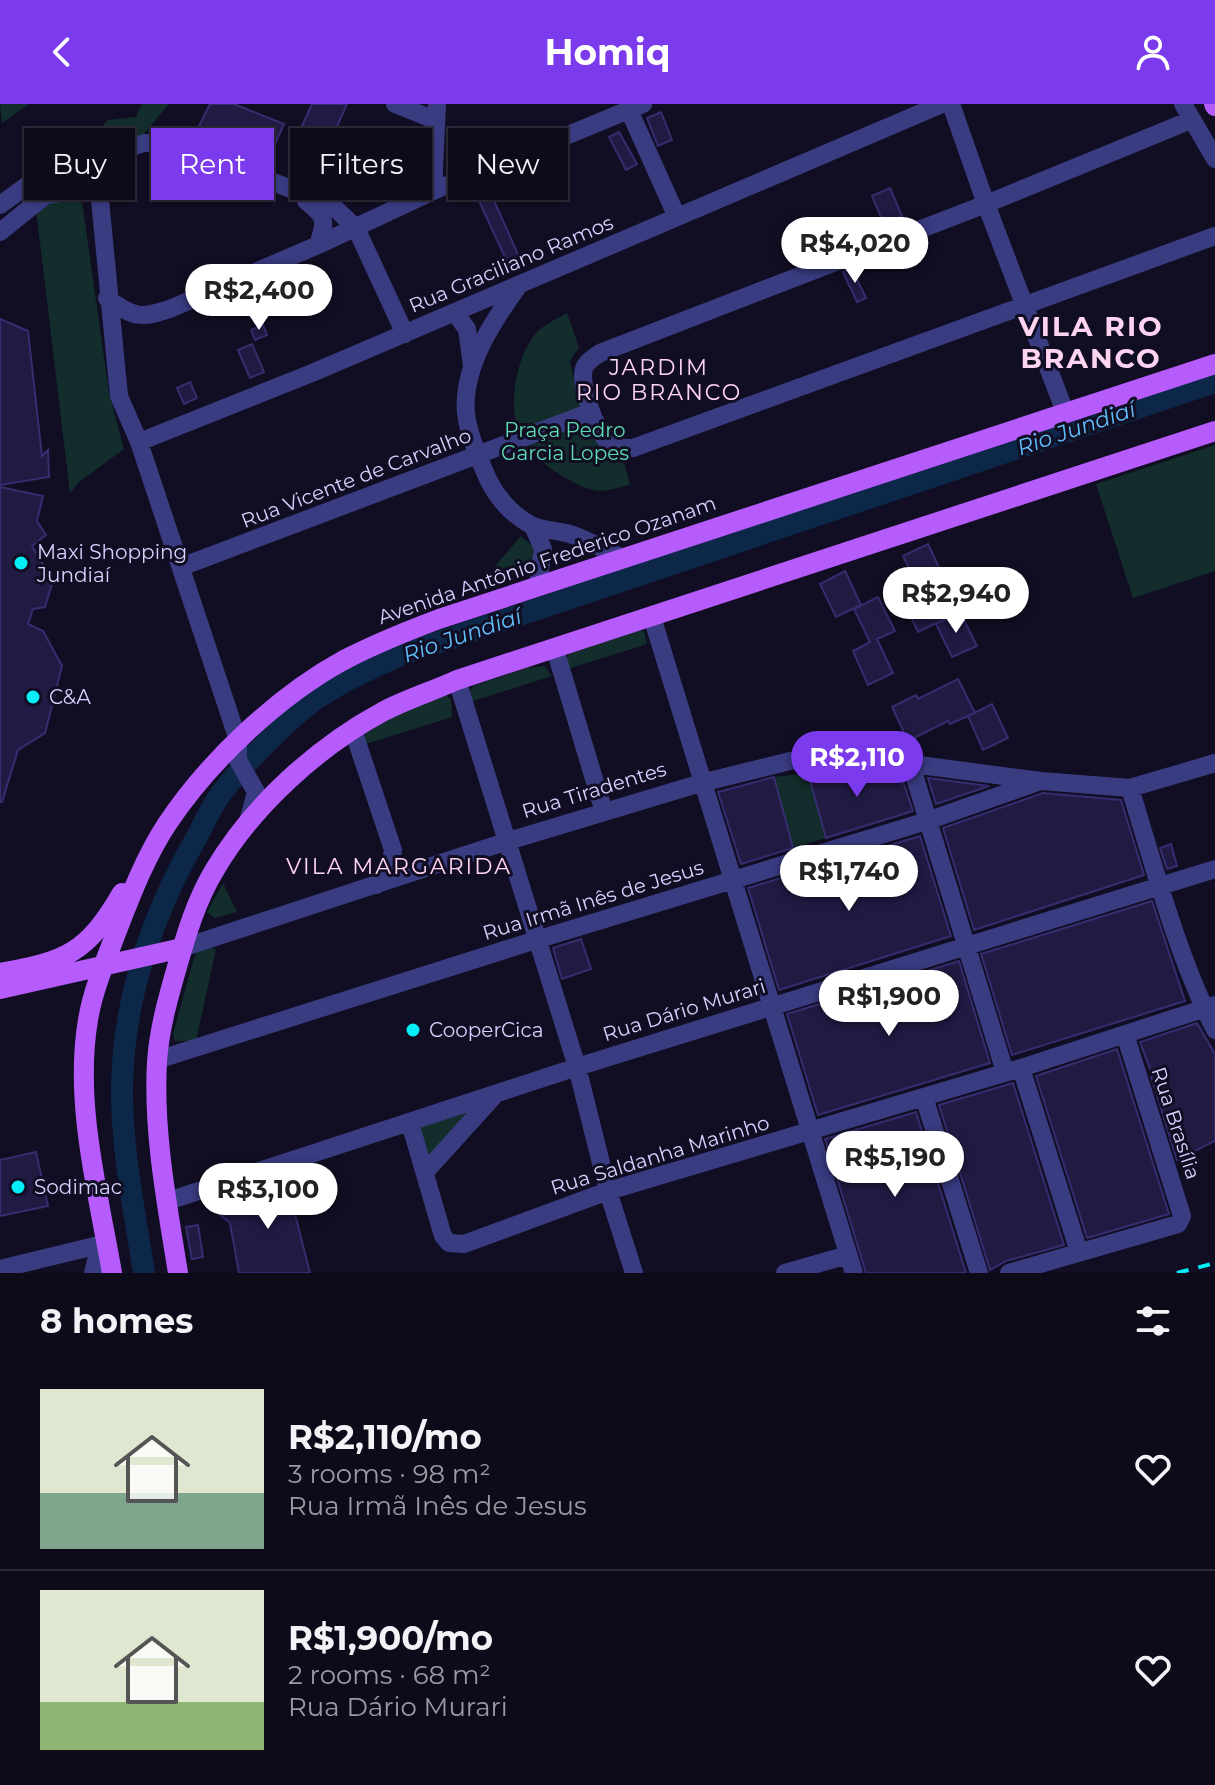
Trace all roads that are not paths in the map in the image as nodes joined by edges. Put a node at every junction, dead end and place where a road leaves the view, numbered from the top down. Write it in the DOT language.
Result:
graph roads {
  1 [pos="395,104"];
  2 [pos="942,104"];
  3 [pos="951,104"];
  4 [pos="634,106"];
  5 [pos="436,112"];
  6 [pos="1187,112"];
  7 [pos="135,146"];
  8 [pos="1215,159"];
  9 [pos="23,187"];
  10 [pos="290,188"];
  11 [pos="433,191"];
  12 [pos="40,200"];
  13 [pos="101,200"];
  14 [pos="306,200"];
  15 [pos="316,200"];
  16 [pos="986,204"];
  17 [pos="0,205"];
  18 [pos="21,215"];
  19 [pos="677,217"];
  20 [pos="356,228"];
  21 [pos="0,232"];
  22 [pos="1215,236"];
  23 [pos="318,245"];
  24 [pos="519,285"];
  25 [pos="107,298"];
  26 [pos="1024,305"];
  27 [pos="455,313"];
  28 [pos="405,334"];
  29 [pos="1215,364"];
  30 [pos="472,366"];
  31 [pos="591,412"];
  32 [pos="1065,412"];
  33 [pos="1215,431"];
  34 [pos="139,442"];
  35 [pos="478,456"];
  36 [pos="533,526"];
  37 [pos="623,558"];
  38 [pos="181,567"];
  39 [pos="538,586"];
  40 [pos="652,617"];
  41 [pos="555,649"];
  42 [pos="457,680"];
  43 [pos="353,730"];
  44 [pos="238,750"];
  45 [pos="1215,763"];
  46 [pos="911,765"];
  47 [pos="1041,781"];
  48 [pos="701,783"];
  49 [pos="1130,788"];
  50 [pos="604,812"];
  51 [pos="927,821"];
  52 [pos="248,822"];
  53 [pos="505,842"];
  54 [pos="393,850"];
  55 [pos="144,864"];
  56 [pos="431,867"];
  57 [pos="1215,869"];
  58 [pos="731,880"];
  59 [pos="376,885"];
  60 [pos="1160,885"];
  61 [pos="536,940"];
  62 [pos="966,945"];
  63 [pos="172,951"];
  64 [pos="109,966"];
  65 [pos="0,973"];
  66 [pos="0,989"];
  67 [pos="771,1006"];
  68 [pos="1209,1006"];
  69 [pos="1215,1030"];
  70 [pos="1125,1034"];
  71 [pos="157,1060"];
  72 [pos="577,1067"];
  73 [pos="1013,1070"];
  74 [pos="496,1094"];
  75 [pos="924,1097"];
  76 [pos="410,1123"];
  77 [pos="810,1131"];
  78 [pos="426,1171"];
  79 [pos="608,1191"];
  80 [pos="168,1201"];
  81 [pos="104,1244"];
  82 [pos="1079,1252"];
  83 [pos="851,1264"];
  84 [pos="0,1269"];
  85 [pos="93,1273"];
  86 [pos="112,1273"];
  87 [pos="178,1273"];
  88 [pos="634,1273"];
  89 [pos="785,1273"];
  90 [pos="979,1273"];
  91 [pos="1009,1273"];
  1 -- 5 [label="street"];
  2 -- 19 [label="street, Rua Graciliano Ramos"];
  3 -- 16 [label="street"];
  4 -- 11 [label="street"];
  4 -- 19 [label="street"];
  5 -- 11 [label="street"];
  6 -- 8 [label="street"];
  6 -- 16 [label="street"];
  7 -- 10 [label="street"];
  9 -- 17 [label="street"];
  9 -- 18 [label="street"];
  11 -- 20 [label="street"];
  12 -- 18 [label="street"];
  13 -- 25 [label="street"];
  14 -- 23 [label="street"];
  15 -- 20 [label="street"];
  16 -- 26 [label="street"];
  16 -- 31 [label="street"];
  18 -- 21 [label="street"];
  19 -- 24 [label="street, Rua Graciliano Ramos"];
  20 -- 23 [label="street"];
  20 -- 28 [label="street"];
  22 -- 26 [label="street"];
  23 -- 25 [label="street"];
  24 -- 27 [label="street, Rua Graciliano Ramos"];
  24 -- 30 [label="street"];
  25 -- 34 [label="street"];
  26 -- 31 [label="street"];
  26 -- 32 [label="street"];
  27 -- 28 [label="street, Rua Graciliano Ramos"];
  27 -- 30 [label="street"];
  28 -- 34 [label="street, Rua Graciliano Ramos"];
  29 -- 32 [label="main road, Avenida Antônio Frederico Ozanam"];
  30 -- 35 [label="street"];
  31 -- 35 [label="street, Rua Vicente de Carvalho"];
  32 -- 37 [label="main road, Avenida Antônio Frederico Ozanam"];
  33 -- 40 [label="main road"];
  34 -- 38 [label="street"];
  35 -- 36 [label="street"];
  35 -- 38 [label="street, Rua Vicente de Carvalho"];
  36 -- 37 [label="street"];
  36 -- 39 [label="street"];
  37 -- 39 [label="main road, Avenida Antônio Frederico Ozanam"];
  38 -- 44 [label="street"];
  39 -- 44 [label="main road, Avenida Antônio Frederico Ozanam"];
  40 -- 41 [label="main road"];
  40 -- 48 [label="street"];
  41 -- 42 [label="main road"];
  41 -- 50 [label="street"];
  42 -- 43 [label="main road"];
  42 -- 53 [label="street"];
  43 -- 52 [label="main road"];
  43 -- 54 [label="street"];
  44 -- 52 [label="street"];
  44 -- 55 [label="main road, Avenida Antônio Frederico Ozanam"];
  45 -- 49 [label="street, Rua Tiradentes"];
  46 -- 47 [label="street, Rua Tiradentes"];
  46 -- 48 [label="street, Rua Tiradentes"];
  46 -- 51 [label="street"];
  47 -- 49 [label="street, Rua Tiradentes"];
  47 -- 51 [label="street, Rua Irmã Inês de Jesus"];
  48 -- 50 [label="street, Rua Tiradentes"];
  48 -- 58 [label="street"];
  49 -- 60 [label="street"];
  50 -- 53 [label="street, Rua Tiradentes"];
  51 -- 58 [label="street, Rua Irmã Inês de Jesus"];
  51 -- 62 [label="street"];
  52 -- 63 [label="main road"];
  53 -- 56 [label="street, Rua Tiradentes"];
  53 -- 61 [label="street"];
  54 -- 56 [label="street"];
  54 -- 59 [label="street"];
  55 -- 64 [label="main road, Avenida Antônio Frederico Ozanam"];
  55 -- 65 [label="main road"];
  56 -- 59 [label="street, Rua Tiradentes"];
  57 -- 60 [label="street, Rua Dário Murari"];
  58 -- 61 [label="street, Rua Irmã Inês de Jesus"];
  58 -- 67 [label="street"];
  59 -- 63 [label="street, Rua Tiradentes"];
  60 -- 62 [label="street, Rua Dário Murari"];
  60 -- 68 [label="street"];
  61 -- 71 [label="street, Rua Irmã Inês de Jesus"];
  61 -- 72 [label="street"];
  62 -- 67 [label="street, Rua Dário Murari"];
  62 -- 73 [label="street"];
  63 -- 64 [label="main road, Rua Tiradentes"];
  63 -- 71 [label="main road"];
  64 -- 66 [label="main road, Rua Tiradentes"];
  64 -- 81 [label="main road, Avenida Antônio Frederico Ozanam"];
  67 -- 72 [label="street, Rua Dário Murari"];
  67 -- 77 [label="street"];
  68 -- 69 [label="street"];
  68 -- 70 [label="street, Rua Saldanha Marinho"];
  70 -- 73 [label="street, Rua Saldanha Marinho"];
  70 -- 82 [label="street, Rua Brasília"];
  71 -- 80 [label="main road"];
  72 -- 74 [label="street, Rua Dário Murari"];
  72 -- 79 [label="street"];
  73 -- 75 [label="street, Rua Saldanha Marinho"];
  73 -- 82 [label="street"];
  74 -- 76 [label="street, Rua Dário Murari"];
  74 -- 78 [label="street"];
  75 -- 77 [label="street, Rua Saldanha Marinho"];
  75 -- 90 [label="street"];
  76 -- 78 [label="street"];
  76 -- 80 [label="street, Rua Dário Murari"];
  77 -- 79 [label="street, Rua Saldanha Marinho"];
  77 -- 83 [label="street"];
  78 -- 79 [label="street, Rua Saldanha Marinho"];
  79 -- 88 [label="street"];
  80 -- 87 [label="main road"];
  81 -- 84 [label="street"];
  81 -- 85 [label="street"];
  81 -- 86 [label="main road, Avenida Antônio Frederico Ozanam"];
  82 -- 91 [label="street"];
  83 -- 89 [label="street"];
}
